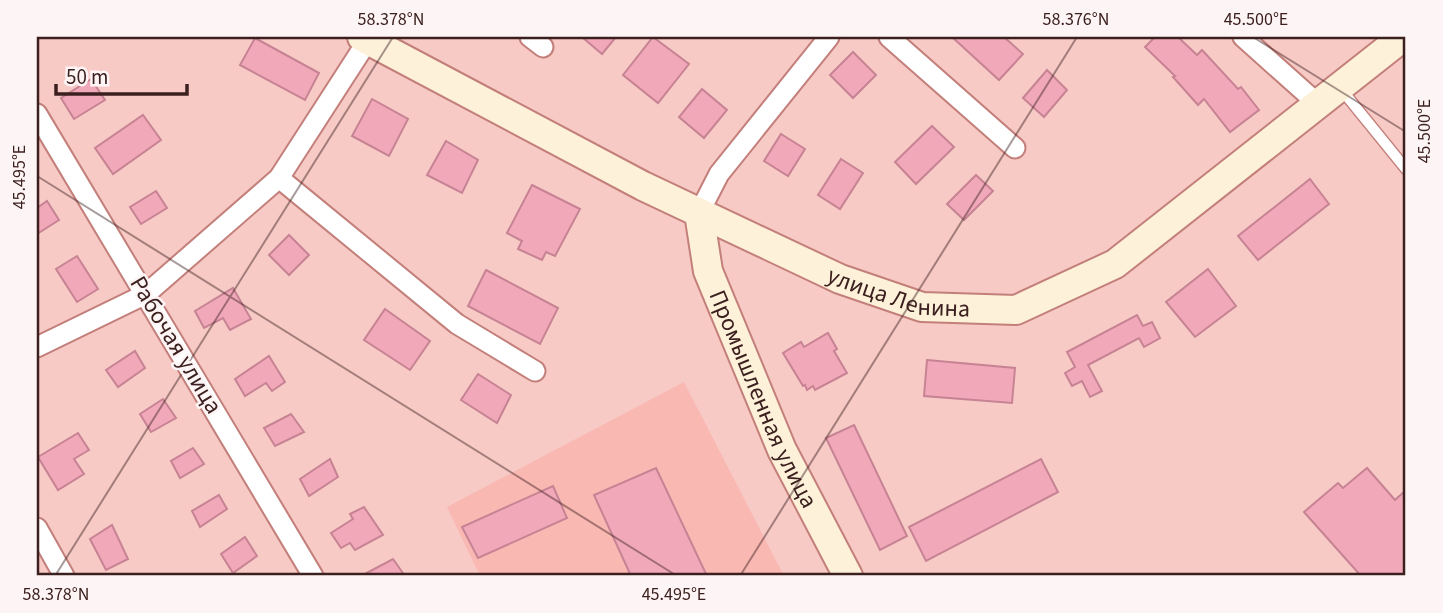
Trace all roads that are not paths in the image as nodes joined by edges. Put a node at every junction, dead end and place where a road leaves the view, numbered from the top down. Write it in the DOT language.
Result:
graph roads {
  1 [pos="829,37"];
  2 [pos="889,37"];
  3 [pos="1243,37"];
  4 [pos="1403,37"];
  5 [pos="367,38"];
  6 [pos="1329,96"];
  7 [pos="37,114"];
  8 [pos="1015,148"];
  9 [pos="1406,169"];
  10 [pos="279,178"];
  11 [pos="699,213"];
  12 [pos="146,294"];
  13 [pos="37,347"];
  14 [pos="535,371"];
  15 [pos="37,528"];
  16 [pos="64,576"];
  17 [pos="313,576"];
  18 [pos="848,576"];
  1 -- 11 [label="street"];
  2 -- 8 [label="street"];
  3 -- 6 [label="street"];
  4 -- 6 [label="street, улица Ленина"];
  5 -- 10 [label="street"];
  5 -- 11 [label="street, улица Ленина"];
  6 -- 9 [label="lane"];
  6 -- 11 [label="street, улица Ленина"];
  7 -- 12 [label="street, Рабочая улица"];
  10 -- 12 [label="street"];
  10 -- 14 [label="street"];
  11 -- 18 [label="street, Промышленная улица"];
  12 -- 13 [label="street"];
  12 -- 17 [label="street, Рабочая улица"];
  15 -- 16 [label="street"];
}
